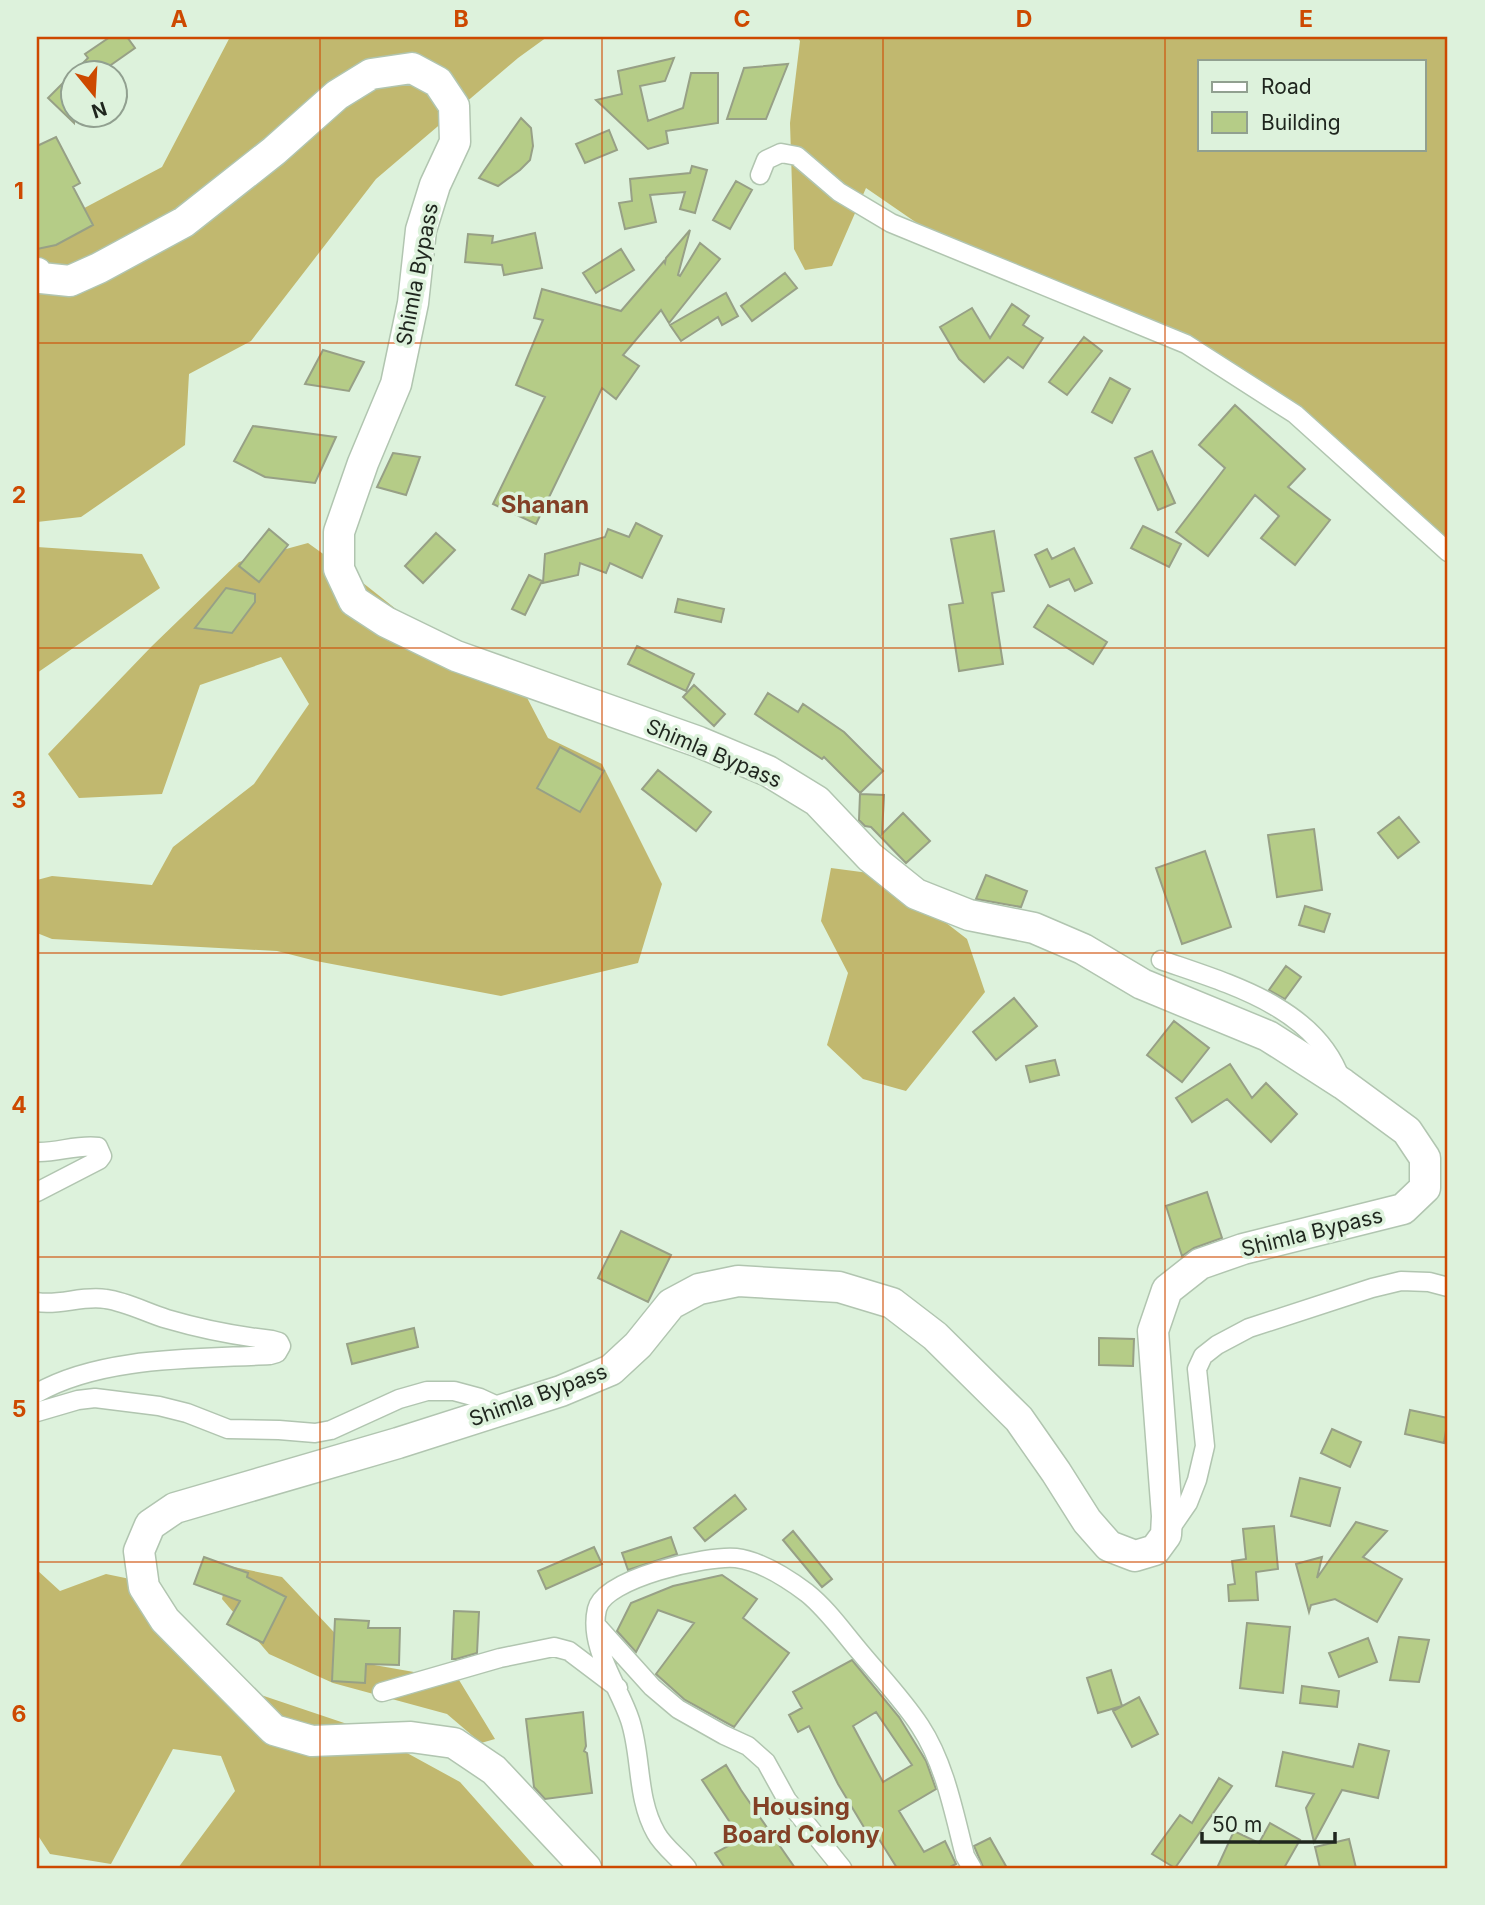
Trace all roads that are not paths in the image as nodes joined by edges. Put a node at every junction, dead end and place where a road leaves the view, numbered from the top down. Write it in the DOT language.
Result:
graph roads {
  1 [pos="760,175"];
  2 [pos="37,273"];
  3 [pos="1448,552"];
  4 [pos="1161,960"];
  5 [pos="1343,1084"];
  6 [pos="37,1152"];
  7 [pos="37,1192"];
  8 [pos="1448,1287"];
  9 [pos="37,1302"];
  10 [pos="37,1393"];
  11 [pos="504,1409"];
  12 [pos="37,1412"];
  13 [pos="1166,1535"];
  14 [pos="596,1625"];
  15 [pos="618,1688"];
  16 [pos="382,1692"];
  17 [pos="586,1868"];
  18 [pos="687,1868"];
  19 [pos="842,1868"];
  20 [pos="972,1868"];
  1 -- 3 [label="street"];
  2 -- 5 [label="highway, Shimla Bypass"];
  4 -- 5 [label="street"];
  5 -- 13 [label="highway, Shimla Bypass"];
  6 -- 7 [label="street"];
  8 -- 13 [label="street"];
  9 -- 10 [label="street"];
  11 -- 12 [label="street"];
  11 -- 13 [label="highway, Shimla Bypass"];
  11 -- 17 [label="highway, Shimla Bypass"];
  14 -- 15 [label="street"];
  14 -- 19 [label="street"];
  14 -- 20 [label="street"];
  15 -- 16 [label="street"];
  15 -- 18 [label="street"];
}
